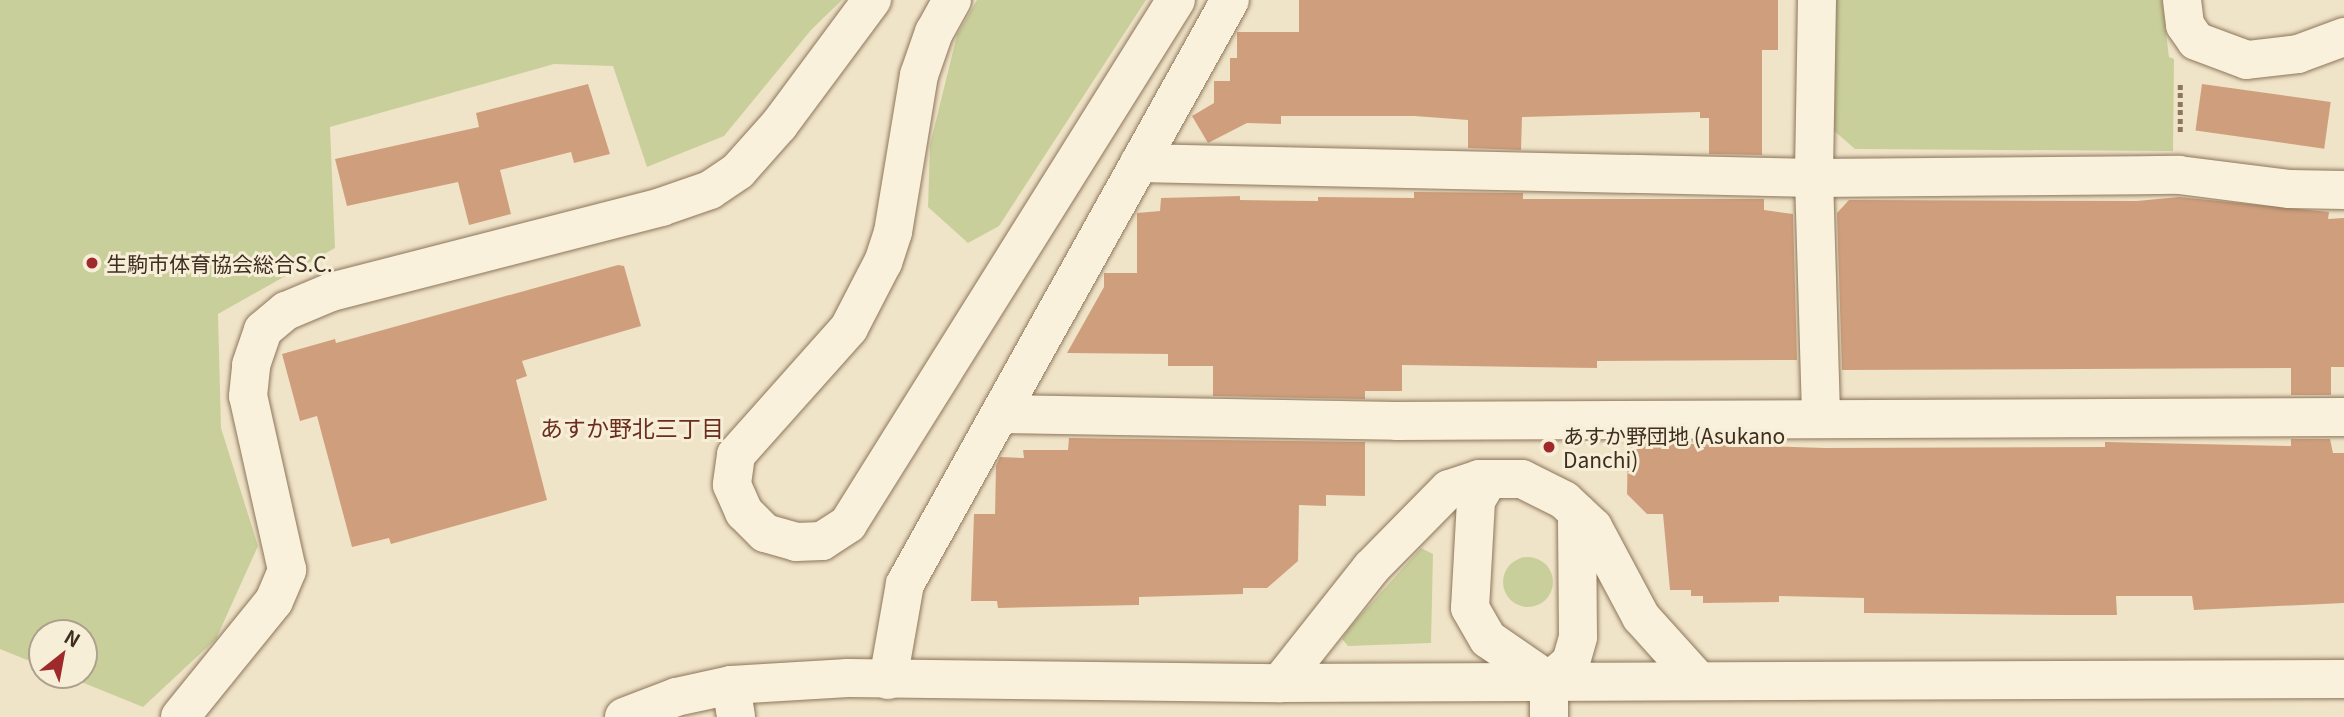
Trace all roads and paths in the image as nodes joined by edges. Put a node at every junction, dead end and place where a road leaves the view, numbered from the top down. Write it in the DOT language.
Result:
graph roads {
  1 [pos="872,0"];
  2 [pos="952,0"];
  3 [pos="1176,0"];
  4 [pos="1230,0"];
  5 [pos="1817,0"];
  6 [pos="2182,0"];
  7 [pos="2344,37"];
  8 [pos="2196,41"];
  9 [pos="1139,163"];
  10 [pos="2179,175"];
  11 [pos="1814,178"];
  12 [pos="2344,190"];
  13 [pos="1002,414"];
  14 [pos="2344,417"];
  15 [pos="1821,418"];
  16 [pos="1489,479"];
  17 [pos="1577,512"];
  18 [pos="1696,678"];
  19 [pos="2344,679"];
  20 [pos="888,680"];
  21 [pos="1280,683"];
  22 [pos="1549,699"];
  23 [pos="734,701"];
  24 [pos="180,717"];
  25 [pos="624,717"];
  1 -- 24 [label="street"];
  2 -- 3 [label="street"];
  4 -- 9 [label="street"];
  5 -- 11 [label="street"];
  6 -- 8 [label="street"];
  7 -- 8 [label="street"];
  8 -- 10 [label="path"];
  9 -- 11 [label="street"];
  9 -- 13 [label="street"];
  10 -- 11 [label="street"];
  10 -- 12 [label="street"];
  11 -- 15 [label="street"];
  13 -- 15 [label="street"];
  13 -- 20 [label="street"];
  14 -- 15 [label="street"];
  16 -- 17 [label="street"];
  16 -- 21 [label="street"];
  16 -- 22 [label="street"];
  17 -- 18 [label="street"];
  17 -- 22 [label="street"];
  18 -- 19 [label="street"];
  18 -- 22 [label="street"];
  20 -- 21 [label="street"];
  20 -- 23 [label="street"];
  21 -- 22 [label="street"];
  23 -- 25 [label="street"];
}
